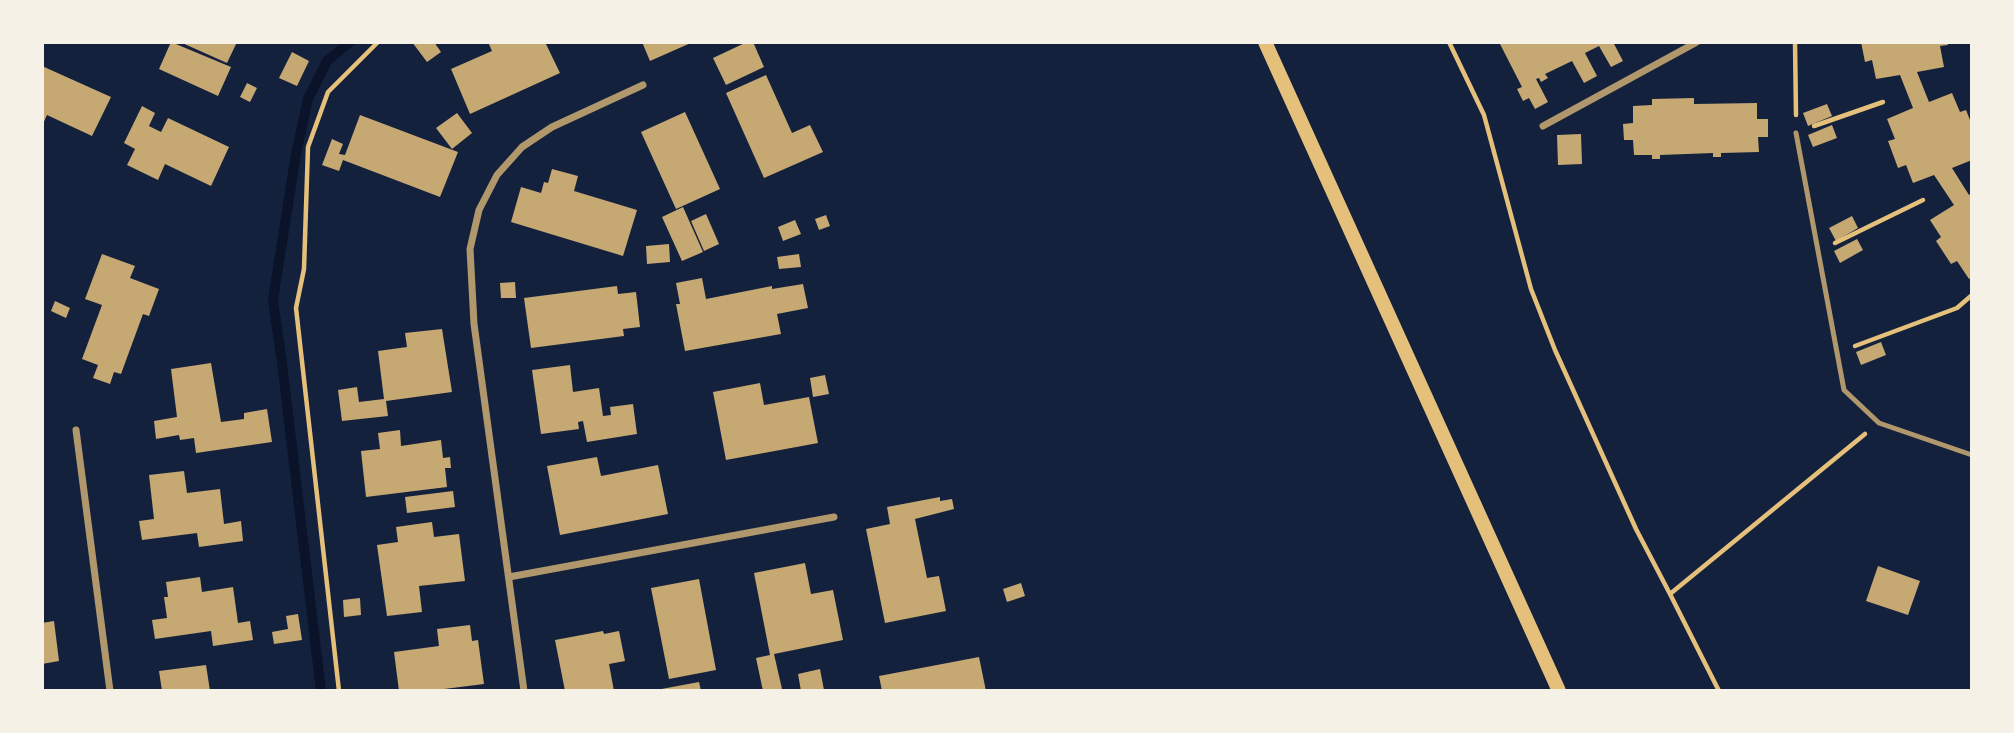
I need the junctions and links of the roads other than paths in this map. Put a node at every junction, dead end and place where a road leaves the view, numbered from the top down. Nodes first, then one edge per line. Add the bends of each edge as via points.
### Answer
1 (1265, 42) edge
2 (1697, 42) edge
3 (643, 85) dead end
4 (1543, 126) dead end
5 (1796, 132) road end
6 (76, 430) dead end
7 (1972, 455) edge
8 (834, 517) dead end
9 (509, 577) junction
10 (110, 691) edge
11 (524, 691) edge
12 (1559, 691) edge

1 - 12 main road
2 - 4 street
3 - 9 street via 552,127 522,147 498,175 479,209 470,249 474,324
5 - 7 lane via 1844,390 1879,423
6 - 10 street
8 - 9 street
9 - 11 street

